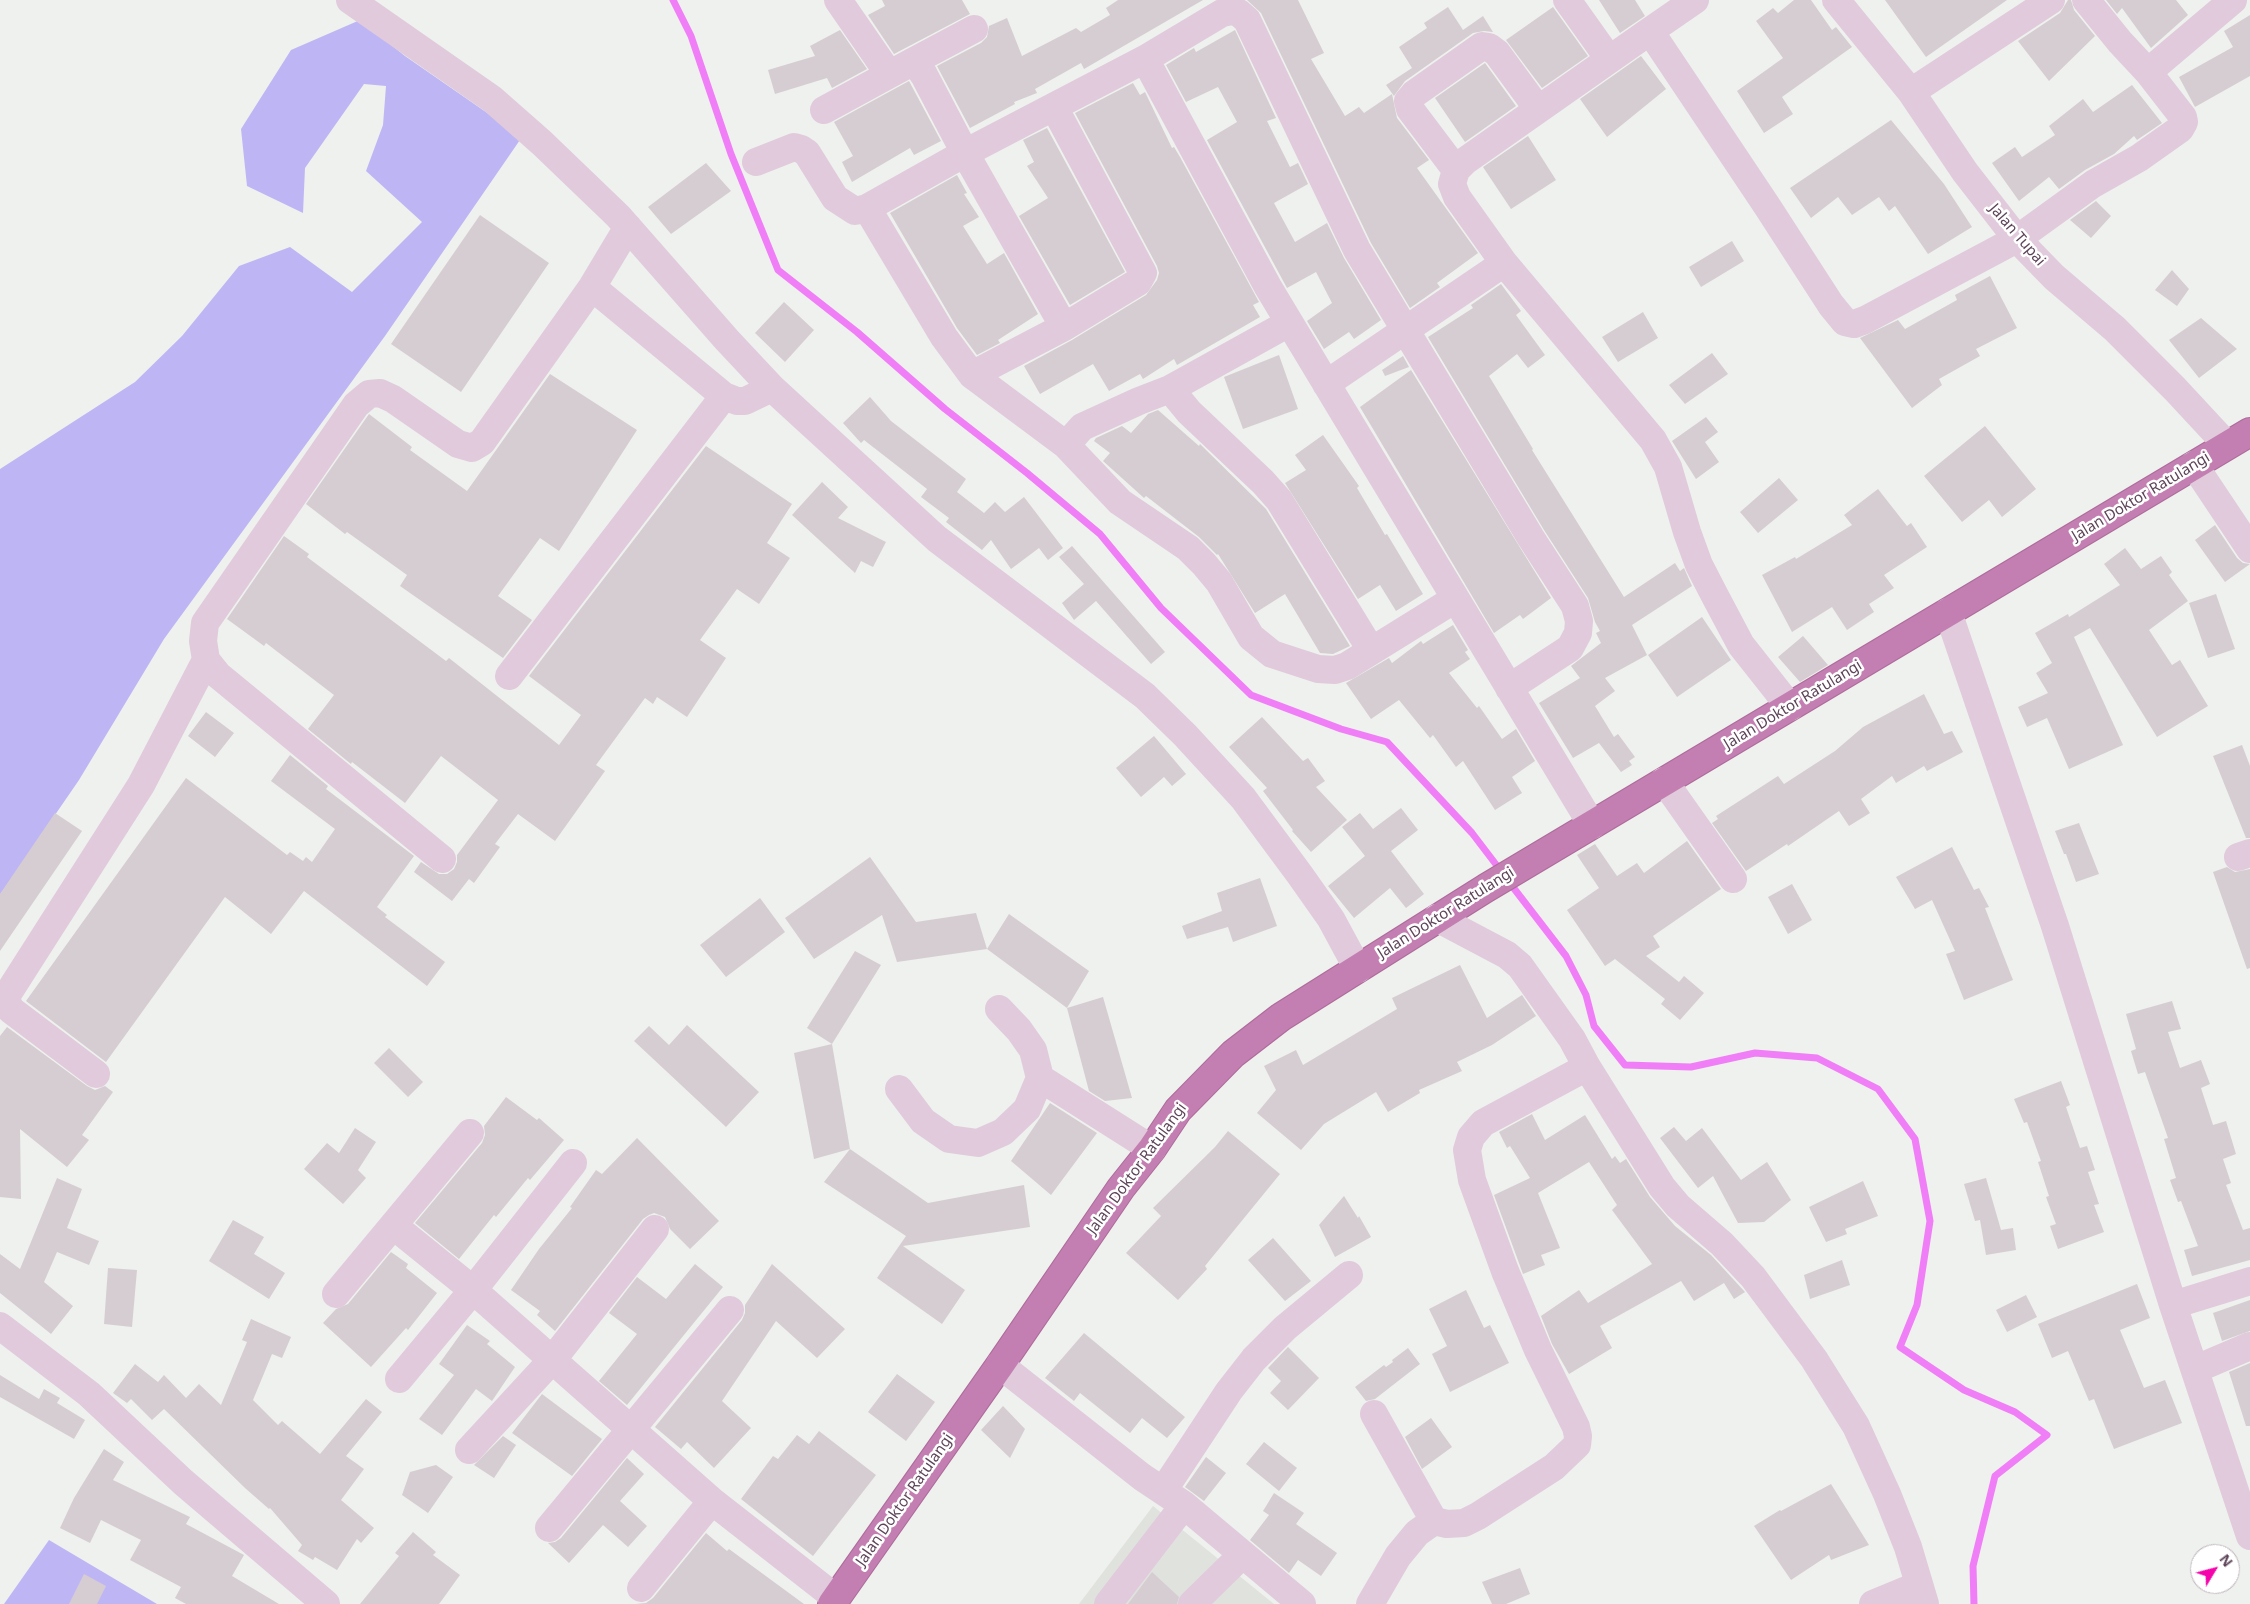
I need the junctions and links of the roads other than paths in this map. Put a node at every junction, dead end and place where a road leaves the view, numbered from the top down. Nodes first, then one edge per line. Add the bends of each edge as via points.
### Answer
1 (350, 0) edge
2 (838, 0) edge
3 (1568, 0) edge
4 (1695, 0) edge
5 (1836, 0) edge
6 (2051, 0) edge
7 (2086, 0) edge
8 (2233, 0) edge
9 (974, 29) dead end
10 (1650, 32) junction
11 (1145, 59) junction
12 (1609, 59) junction
13 (914, 61) junction
14 (2148, 72) junction
15 (889, 74) junction
16 (1911, 92) junction
17 (1054, 107) junction
18 (1538, 109) junction
19 (824, 110) dead end
20 (964, 154) junction
21 (756, 162) dead end
22 (1456, 170) junction
23 (867, 208) junction
24 (628, 227) junction
25 (2017, 239) junction
26 (1504, 263) junction
27 (592, 287) junction
28 (1289, 323) junction
29 (1064, 327) junction
30 (1406, 330) junction
31 (972, 374) junction
32 (1326, 384) junction
33 (772, 388) junction
34 (1170, 390) junction
35 (724, 396) junction
36 (2239, 439) edge
37 (1066, 445) junction
38 (2194, 465) junction
39 (2250, 549) edge
40 (1455, 599) junction
41 (1948, 612) junction
42 (1371, 650) junction
43 (206, 660) junction
44 (509, 676) dead end
45 (1509, 688) junction
46 (1790, 707) junction
47 (1664, 781) junction
48 (1592, 825) junction
49 (442, 859) dead end
50 (1733, 879) dead end
51 (1437, 918) junction
52 (1358, 969) junction
53 (999, 1009) dead end
54 (1587, 1067) junction
55 (96, 1074) dead end
56 (1040, 1078) junction
57 (898, 1089) dead end
58 (470, 1133) dead end
59 (1152, 1149) junction
60 (573, 1163) dead end
61 (394, 1226) junction
62 (656, 1229) dead end
63 (1350, 1275) dead end
64 (2250, 1281) edge
65 (473, 1290) junction
66 (336, 1294) dead end
67 (2173, 1306) junction
68 (730, 1310) dead end
69 (0, 1326) edge
70 (2250, 1346) edge
71 (553, 1359) junction
72 (1000, 1365) junction
73 (2196, 1369) junction
74 (399, 1379) dead end
75 (1374, 1414) dead end
76 (629, 1429) junction
77 (469, 1450) dead end
78 (1173, 1498) junction
79 (712, 1501) junction
80 (1434, 1521) junction
81 (549, 1528) dead end
82 (2250, 1536) edge
83 (1242, 1555) junction
84 (641, 1588) dead end
85 (1922, 1595) edge
86 (834, 1601) edge
87 (326, 1604) edge
88 (1108, 1604) edge
89 (1192, 1604) edge
90 (1302, 1604) edge
91 (1370, 1604) edge
92 (1873, 1604) edge

1 - 24 street via 492,99
2 - 15 street
3 - 12 street
4 - 10 street
5 - 16 street, Jalan Tupai
6 - 16 street
7 - 14 street
8 - 14 street
9 - 13 street
10 - 12 street
10 - 25 street via 1845,322 1854,324 1864,320
11 - 17 street
11 - 28 street
11 - 30 street via 1222,13 1239,13 1246,20 1357,250
12 - 18 street
13 - 15 street
13 - 20 street
14 - 25 street via 2183,117 2180,129 2139,158 2093,184
15 - 19 street
16 - 25 street, Jalan Tupai via 1964,172
17 - 20 street
17 - 29 street via 1143,274 1138,282
18 - 22 street
18 - 22 street via 1497,53 1482,46 1414,94 1408,101 1410,110
20 - 23 street
20 - 29 street
21 - 23 street via 794,148 801,149 807,153 835,198 855,210
22 - 26 street via 1452,184 1457,198
23 - 31 street via 944,337
24 - 27 street
24 - 33 street
25 - 36 street, Jalan Tupai via 2054,277
26 - 30 street
26 - 46 street via 1653,440 1668,467 1687,532 1714,596 1741,645
27 - 35 street
27 - 43 street via 492,430 472,448 458,444 394,399 369,394 356,405 205,623
28 - 32 street
28 - 34 street
29 - 31 street
30 - 32 street
30 - 45 street via 1575,606 1578,633 1570,648
31 - 37 street
32 - 40 street
33 - 35 street via 745,401
33 - 52 street via 937,538 1146,696 1185,734 1243,798 1300,875 1331,919
34 - 37 street via 1082,427
34 - 42 street via 1279,500
35 - 44 street
36 - 38 highway, Jalan Doktor Ratulangi
37 - 42 street via 1120,502 1188,548 1204,564 1219,582 1251,637 1262,648 1318,669 1335,670
38 - 39 street
38 - 41 highway, Jalan Doktor Ratulangi
40 - 42 street
40 - 45 street
41 - 46 highway, Jalan Doktor Ratulangi
41 - 67 street via 2055,926
43 - 49 street via 218,675
43 - 55 street via 141,786 7,995 11,1010
45 - 48 street
46 - 47 highway, Jalan Doktor Ratulangi
47 - 48 highway, Jalan Doktor Ratulangi
47 - 50 street
48 - 51 highway, Jalan Doktor Ratulangi
51 - 52 highway, Jalan Doktor Ratulangi
51 - 54 street via 1507,955 1520,966 1572,1039
52 - 59 highway, Jalan Doktor Ratulangi via 1282,1017 1232,1054 1178,1110
53 - 56 street via 1020,1030 1033,1050
54 - 80 street via 1484,1124 1471,1137 1467,1150 1472,1180 1504,1271 1576,1427 1577,1445 1554,1467 1478,1516 1464,1523
54 - 85 street via 1662,1187 1754,1277 1814,1359 1856,1426 1894,1512
56 - 57 street via 1027,1109 1003,1132 978,1144 948,1140 923,1121
56 - 59 street
58 - 61 street
59 - 72 highway, Jalan Doktor Ratulangi via 1120,1188
60 - 65 street
61 - 65 street
61 - 66 street
62 - 71 street
63 - 78 street via 1254,1359 1229,1391
64 - 67 street
65 - 71 street
65 - 74 street
67 - 73 street
68 - 76 street
69 - 87 street via 89,1394 183,1482
70 - 73 street
71 - 76 street
71 - 77 street
72 - 78 street
72 - 86 highway, Jalan Doktor Ratulangi
73 - 82 street
75 - 80 street
76 - 79 street
76 - 81 street
78 - 83 street
78 - 88 street
79 - 84 street
79 - 86 street
80 - 91 street via 1406,1544
83 - 89 street
83 - 90 street
85 - 92 street

